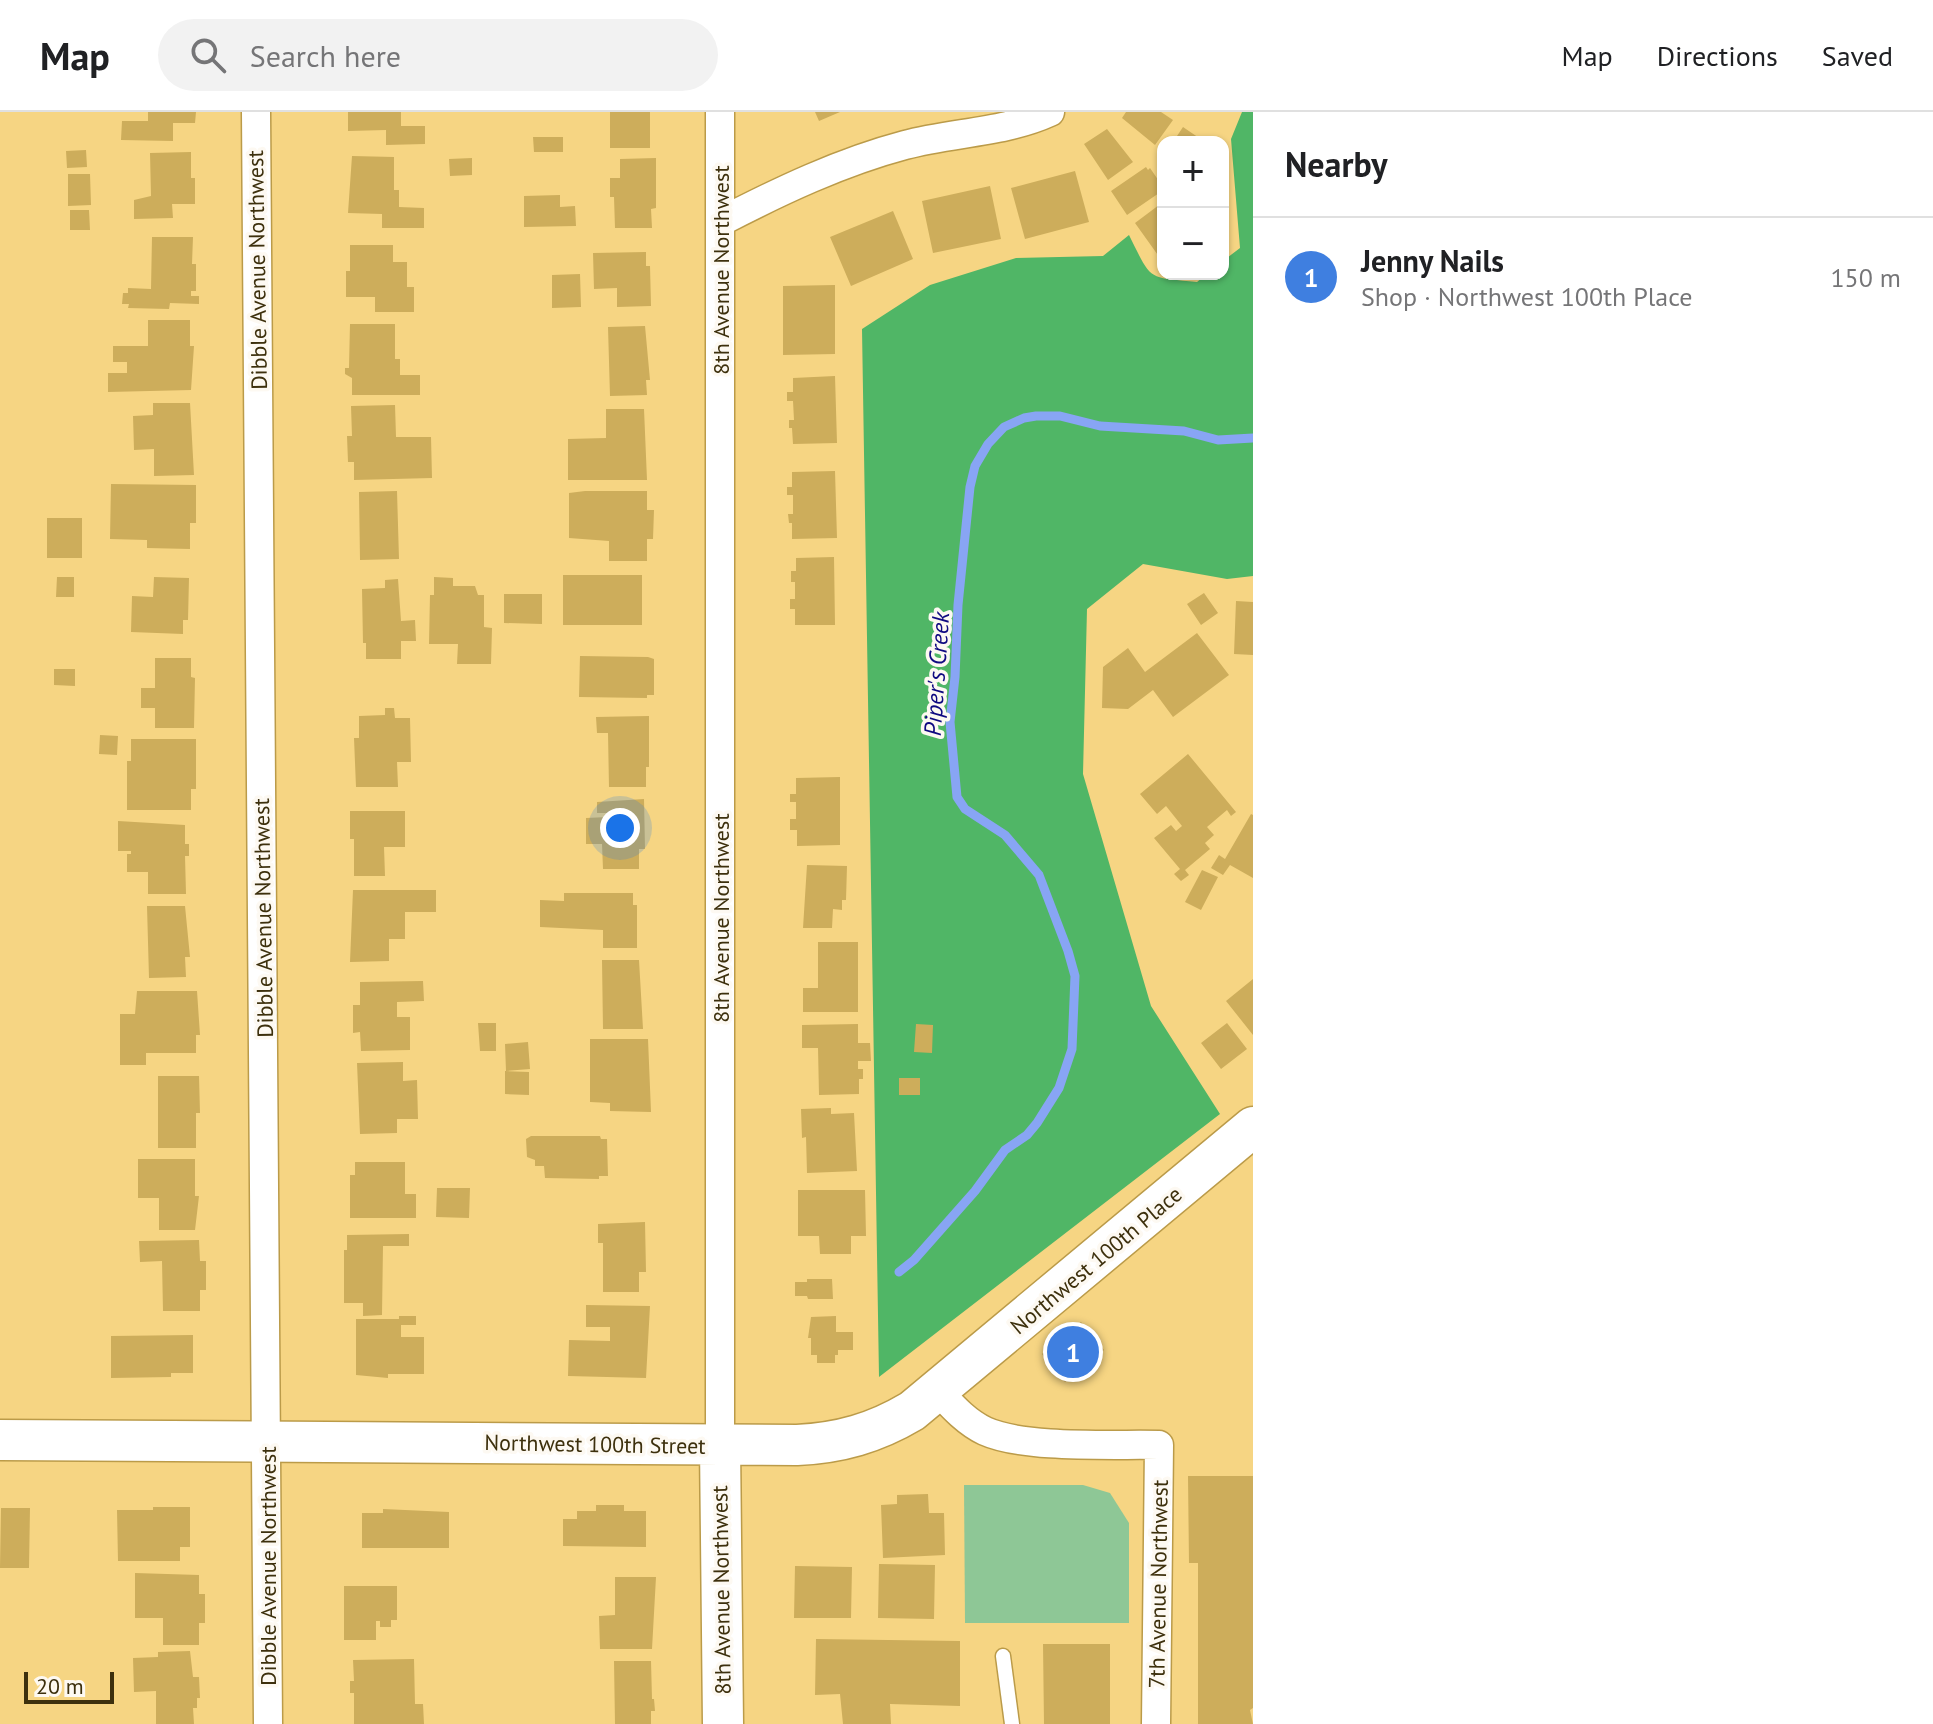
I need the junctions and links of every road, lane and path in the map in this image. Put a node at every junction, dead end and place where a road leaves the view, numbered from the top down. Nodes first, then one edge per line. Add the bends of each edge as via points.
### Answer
1 (256, 112) edge
2 (720, 112) edge
3 (1050, 112) edge
4 (1007, 119) edge
5 (722, 221) junction
6 (1253, 1127) edge
7 (938, 1391) junction
8 (0, 1440) edge
9 (267, 1440) junction
10 (720, 1445) junction
11 (1003, 1656) dead end
12 (268, 1724) edge
13 (723, 1724) edge
14 (1012, 1724) edge
15 (1156, 1724) edge

1 - 9 street, Dibble Avenue Northwest
2 - 5 street, 8th Avenue Northwest
3 - 4 street
4 - 5 street via 878,153
5 - 10 street, 8th Avenue Northwest
6 - 7 main road, Northwest 100th Place
7 - 10 main road, Northwest 100th Street via 886,1427 857,1437 827,1444
7 - 15 street, 7th Avenue Northwest via 984,1431 1011,1439 1159,1445
8 - 9 main road, Northwest 100th Street
9 - 10 main road, Northwest 100th Street
9 - 12 street, Dibble Avenue Northwest
10 - 13 main road, 8th Avenue Northwest
11 - 14 lane

